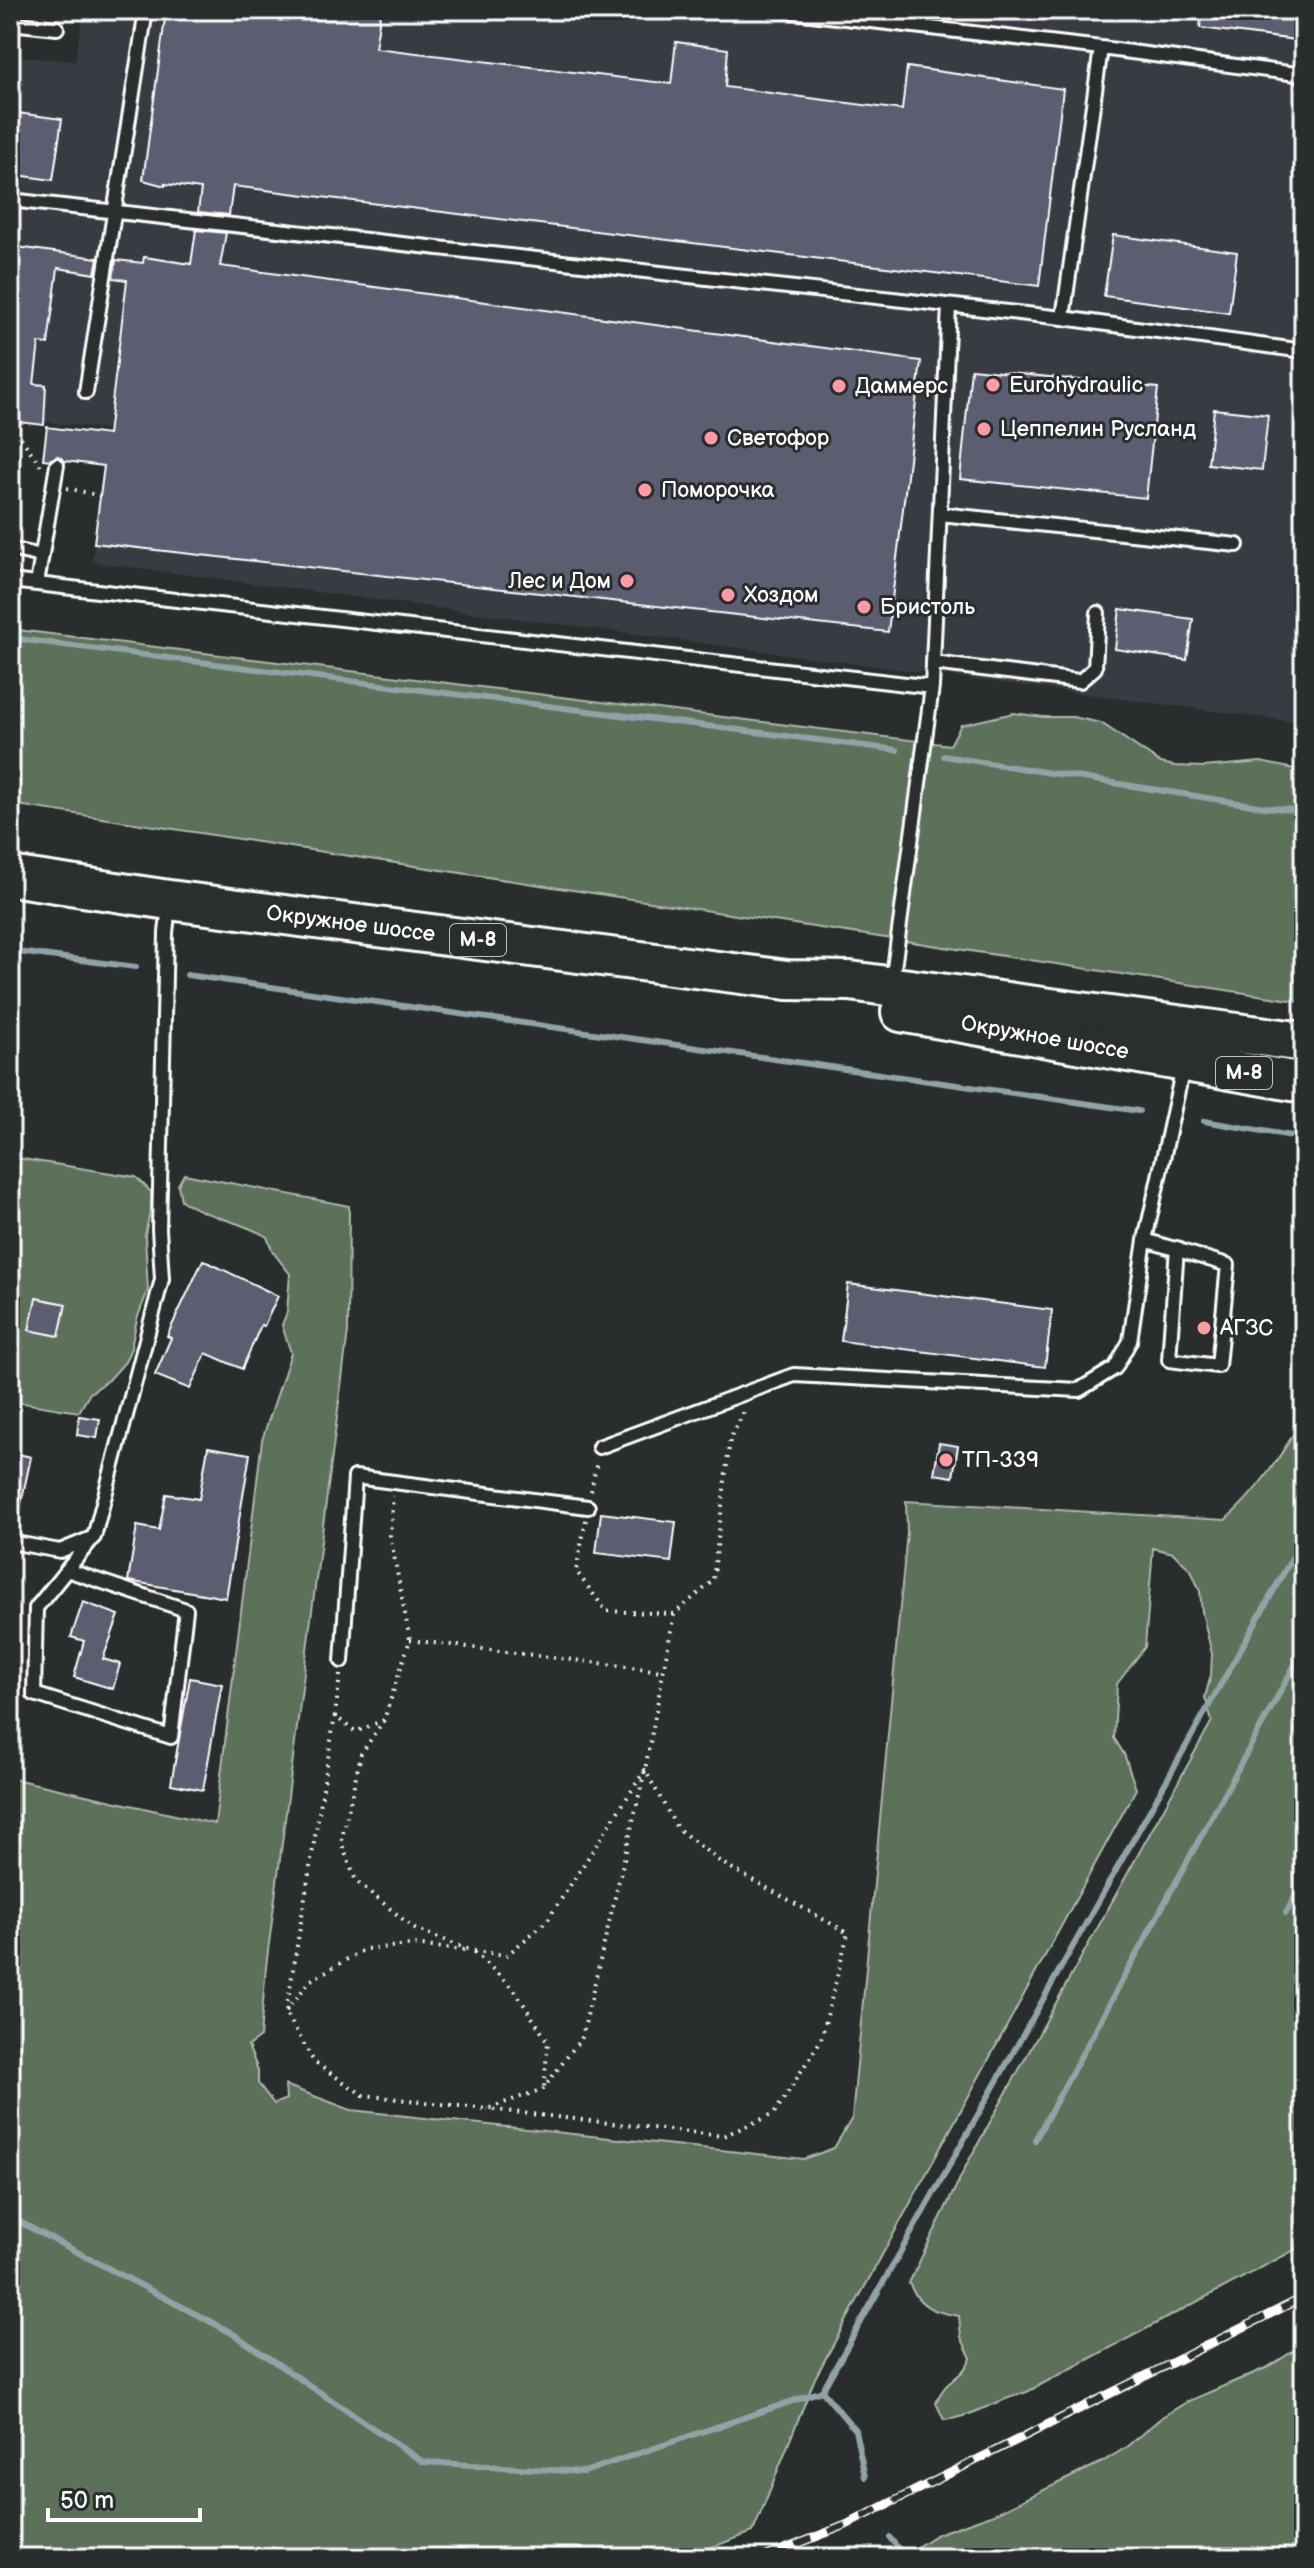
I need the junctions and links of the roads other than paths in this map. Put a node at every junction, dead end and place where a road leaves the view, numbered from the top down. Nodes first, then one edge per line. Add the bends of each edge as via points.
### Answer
1 (146, 10) edge
2 (777, 10) edge
3 (10, 23) edge
4 (57, 28) dead end
5 (1101, 48) junction
6 (1304, 75) edge
7 (10, 200) edge
8 (113, 212) junction
9 (949, 305) junction
10 (1063, 318) junction
11 (1304, 351) edge
12 (86, 392) dead end
13 (57, 465) dead end
14 (940, 514) junction
15 (1237, 545) dead end
16 (10, 549) edge
17 (42, 556) junction
18 (10, 581) edge
19 (37, 584) junction
20 (1098, 613) dead end
21 (933, 663) junction
22 (932, 687) junction
23 (10, 876) edge
24 (169, 900) junction
25 (787, 980) junction
26 (892, 986) junction
27 (1304, 1042) edge
28 (1184, 1063) junction
29 (1304, 1083) edge
30 (1145, 1240) junction
31 (1177, 1248) junction
32 (599, 1447) road end
33 (588, 1507) road end
34 (94, 1537) junction
35 (10, 1542) edge
36 (67, 1570) junction
37 (342, 1661) road end

1 - 8 lane
2 - 5 lane
3 - 4 lane
5 - 6 lane
5 - 10 lane
7 - 8 lane
8 - 9 lane
8 - 12 lane
9 - 10 lane
9 - 14 lane
10 - 11 lane
13 - 17 lane
14 - 15 lane
14 - 21 lane
16 - 17 lane
17 - 19 lane
18 - 19 lane
19 - 22 lane
20 - 21 lane via 1095,668 1080,681
21 - 22 lane
22 - 26 lane
23 - 24 main road, Окружное шоссе / М-8
24 - 25 main road, Окружное шоссе / М-8
24 - 34 lane via 162,1279
25 - 26 main road, Окружное шоссе / М-8
25 - 28 main road, Окружное шоссе / М-8 via 883,1009
26 - 27 main road, Окружное шоссе / М-8
28 - 29 main road, Окружное шоссе / М-8
28 - 30 lane
30 - 31 lane
30 - 32 lane via 1130,1341 1115,1368 1079,1390 794,1375
31 - 31 lane via 1169,1360 1218,1366 1228,1265
33 - 37 lane via 355,1477
34 - 35 lane via 60,1551
34 - 36 lane
36 - 36 lane via 36,1608 34,1694 171,1737 186,1610

